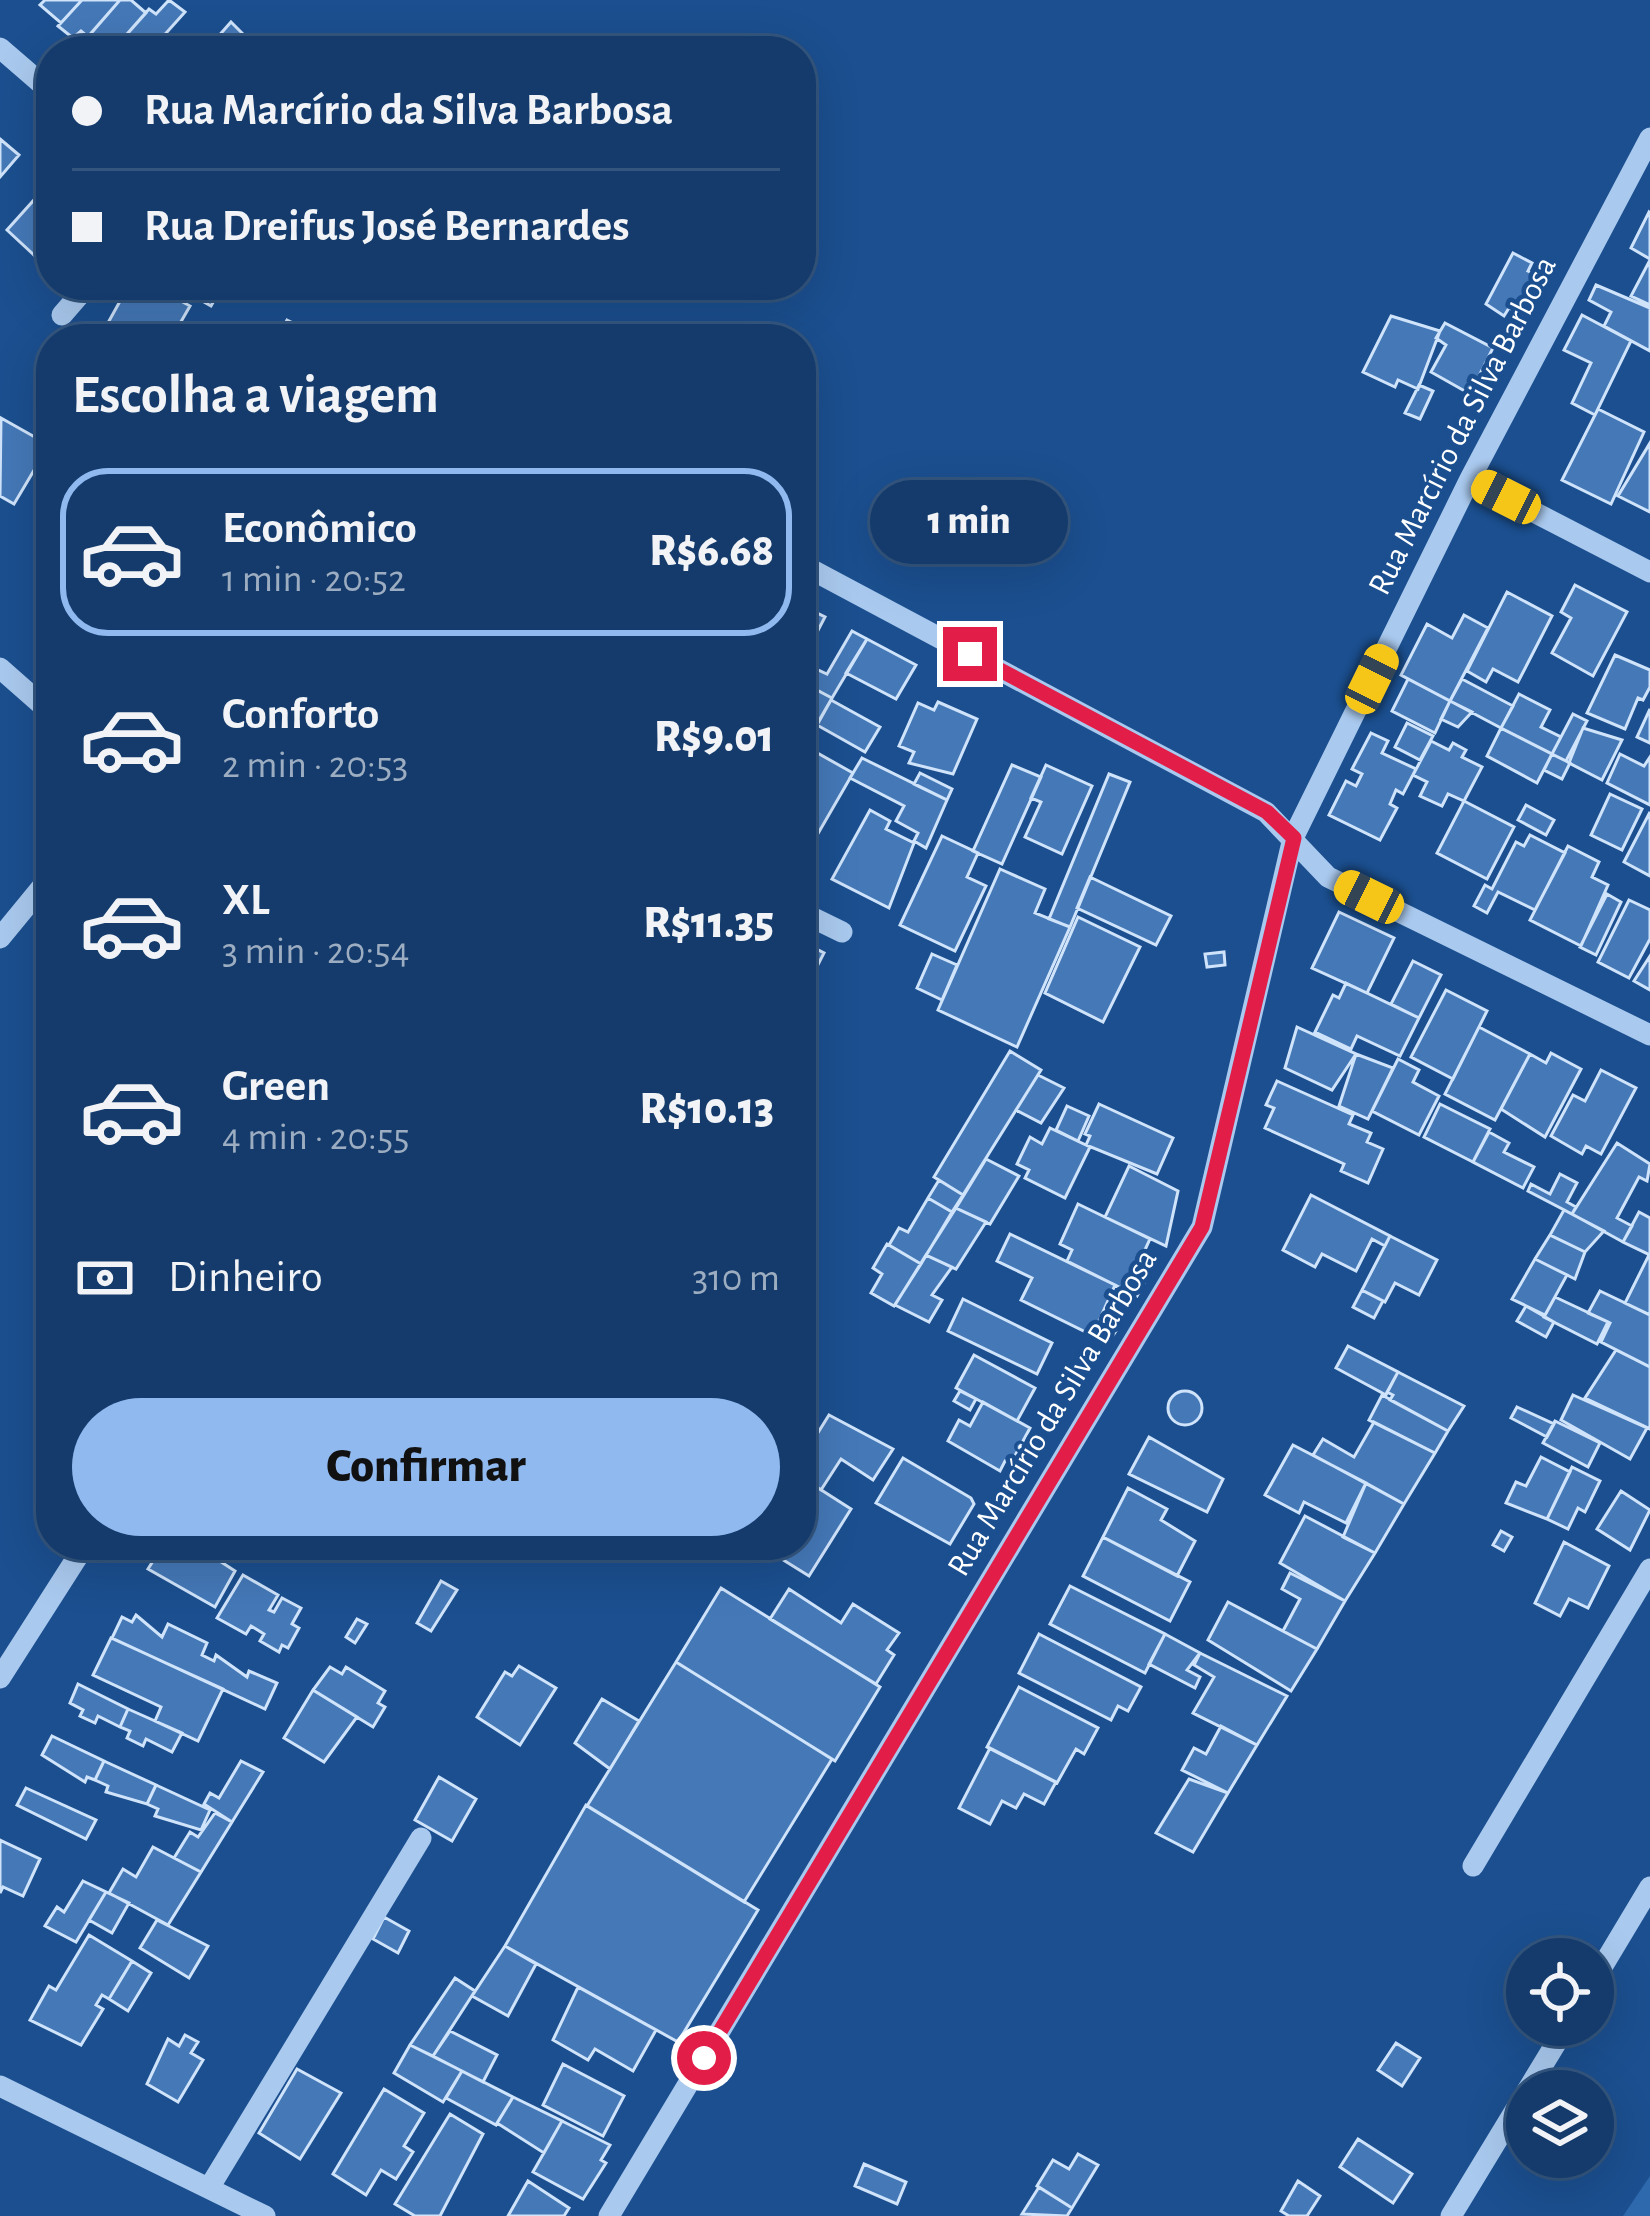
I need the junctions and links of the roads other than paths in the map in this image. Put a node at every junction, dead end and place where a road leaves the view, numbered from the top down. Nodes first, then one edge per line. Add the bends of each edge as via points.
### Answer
1 (0, 47) edge
2 (36, 79) edge
3 (1650, 138) edge
4 (75, 300) edge
5 (62, 315) dead end
6 (1470, 479) junction
7 (816, 572) edge
8 (1650, 572) edge
9 (0, 668) edge
10 (36, 700) edge
11 (1294, 838) junction
12 (36, 894) edge
13 (816, 919) edge
14 (842, 932) dead end
15 (0, 938) edge
16 (1650, 1035) edge
17 (75, 1560) edge
18 (1650, 1568) edge
19 (0, 1678) edge
20 (421, 1838) dead end
21 (1473, 1866) dead end
22 (1650, 1887) edge
23 (1614, 1947) edge
24 (1554, 2046) edge
25 (0, 2086) edge
26 (208, 2188) junction
27 (265, 2216) edge
28 (609, 2216) edge
29 (1451, 2216) edge

1 - 2 street
3 - 6 street, Rua Marcírio da Silva Barbosa
4 - 5 street
6 - 8 street
6 - 11 street, Rua Marcírio da Silva Barbosa
7 - 11 street via 1267,812
9 - 10 street
11 - 16 street via 1328,877
11 - 28 street, Rua Marcírio da Silva Barbosa via 1202,1227
12 - 15 street
13 - 14 street
17 - 19 street
18 - 21 street
20 - 26 street
22 - 23 street
24 - 29 street
25 - 26 street
26 - 27 street

